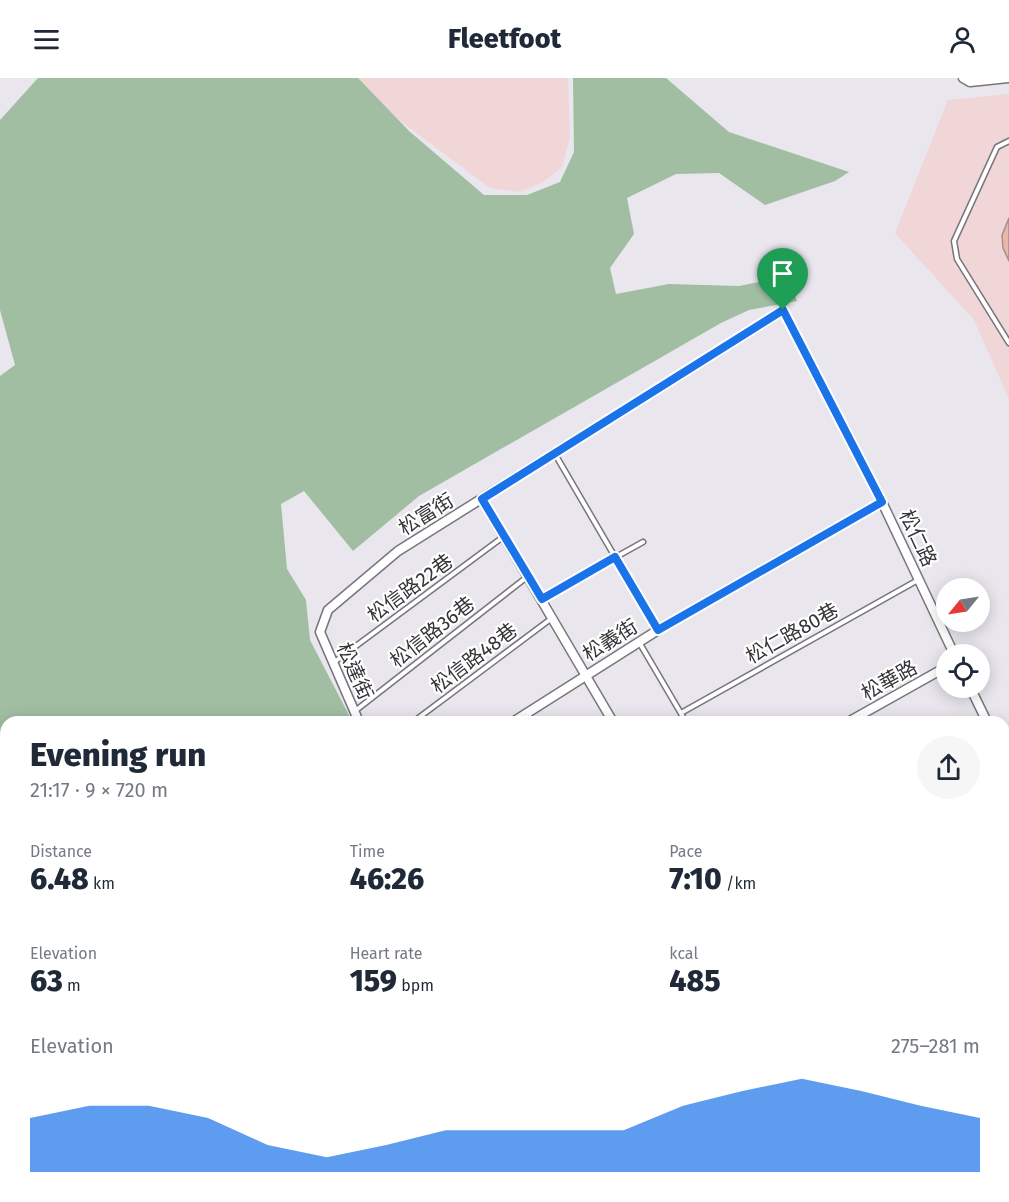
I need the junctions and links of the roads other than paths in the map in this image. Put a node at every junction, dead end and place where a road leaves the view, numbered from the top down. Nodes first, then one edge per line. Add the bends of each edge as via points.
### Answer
1 (963, 78) edge
2 (1008, 78) edge
3 (1009, 141) edge
4 (783, 310) joint
5 (1009, 343) edge
6 (555, 454) junction
7 (482, 499) junction
8 (882, 502) junction
9 (505, 536) junction
10 (643, 542) dead end
11 (615, 557) junction
12 (528, 576) junction
13 (919, 580) junction
14 (542, 599) junction
15 (552, 618) junction
16 (658, 630) junction
17 (320, 633) joint
18 (638, 642) junction
19 (949, 644) edge
20 (332, 663) junction
21 (936, 673) edge
22 (585, 674) junction
23 (975, 698) edge
24 (354, 711) junction
25 (527, 712) junction
26 (681, 713) junction
27 (356, 716) edge
28 (421, 716) edge
29 (521, 716) edge
30 (529, 716) edge
31 (610, 716) edge
32 (683, 716) edge
33 (859, 716) edge
34 (984, 716) edge

1 - 2 street via 970,82
3 - 5 lane via 997,147 954,241 957,260
4 - 6 street, 松富街
4 - 8 street, 松仁路
6 - 7 street, 松富街
6 - 11 lane
7 - 9 street
7 - 17 street, 松富街 via 398,551 350,589 328,610
8 - 13 street, 松仁路
8 - 16 street, 松義街
9 - 12 street
9 - 20 lane, 松信路22巷
10 - 11 lane
11 - 14 lane
11 - 16 lane
12 - 14 street
12 - 24 lane, 松信路36巷
13 - 19 street, 松仁路
13 - 26 lane, 松仁路80巷
14 - 15 street
15 - 22 street
15 - 28 lane, 松信路48巷
16 - 18 street, 松義街
17 - 20 street, 松達街
18 - 22 street, 松義街
18 - 26 lane
20 - 24 street, 松達街
21 - 33 street, 松華路
22 - 25 street, 松義街
22 - 31 street
23 - 34 street
24 - 27 street, 松達街
25 - 29 street, 松義街
25 - 30 lane
26 - 32 lane

